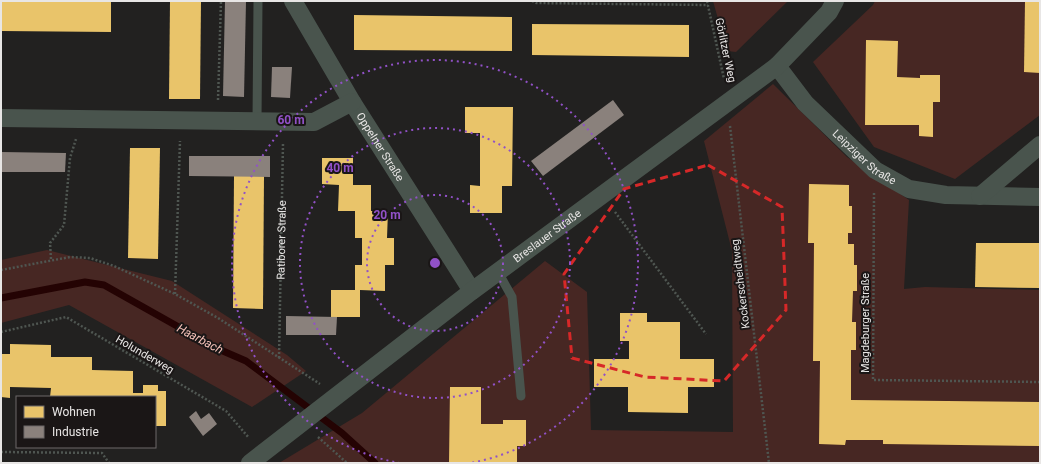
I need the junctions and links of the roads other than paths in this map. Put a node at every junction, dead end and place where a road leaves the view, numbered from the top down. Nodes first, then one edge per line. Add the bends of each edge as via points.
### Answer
1 (258, 1) edge
2 (293, 1) edge
3 (835, 1) edge
4 (777, 66) junction
5 (352, 102) junction
6 (1, 118) edge
7 (257, 121) junction
8 (1040, 145) edge
9 (980, 196) junction
10 (1040, 196) edge
11 (498, 272) junction
12 (472, 291) junction
13 (522, 396) dead end
14 (256, 458) edge

1 - 7 lane
2 - 5 street, Oppelner Straße
3 - 4 street, Breslauer Straße via 829,12
4 - 9 street, Leipziger Straße via 806,103 875,170 909,189 946,195
4 - 11 street, Breslauer Straße
5 - 7 street via 314,122
5 - 12 street, Oppelner Straße
6 - 7 street
8 - 9 street
9 - 10 street, Leipziger Straße
11 - 12 street, Breslauer Straße
11 - 13 lane via 512,296
12 - 14 street, Breslauer Straße

